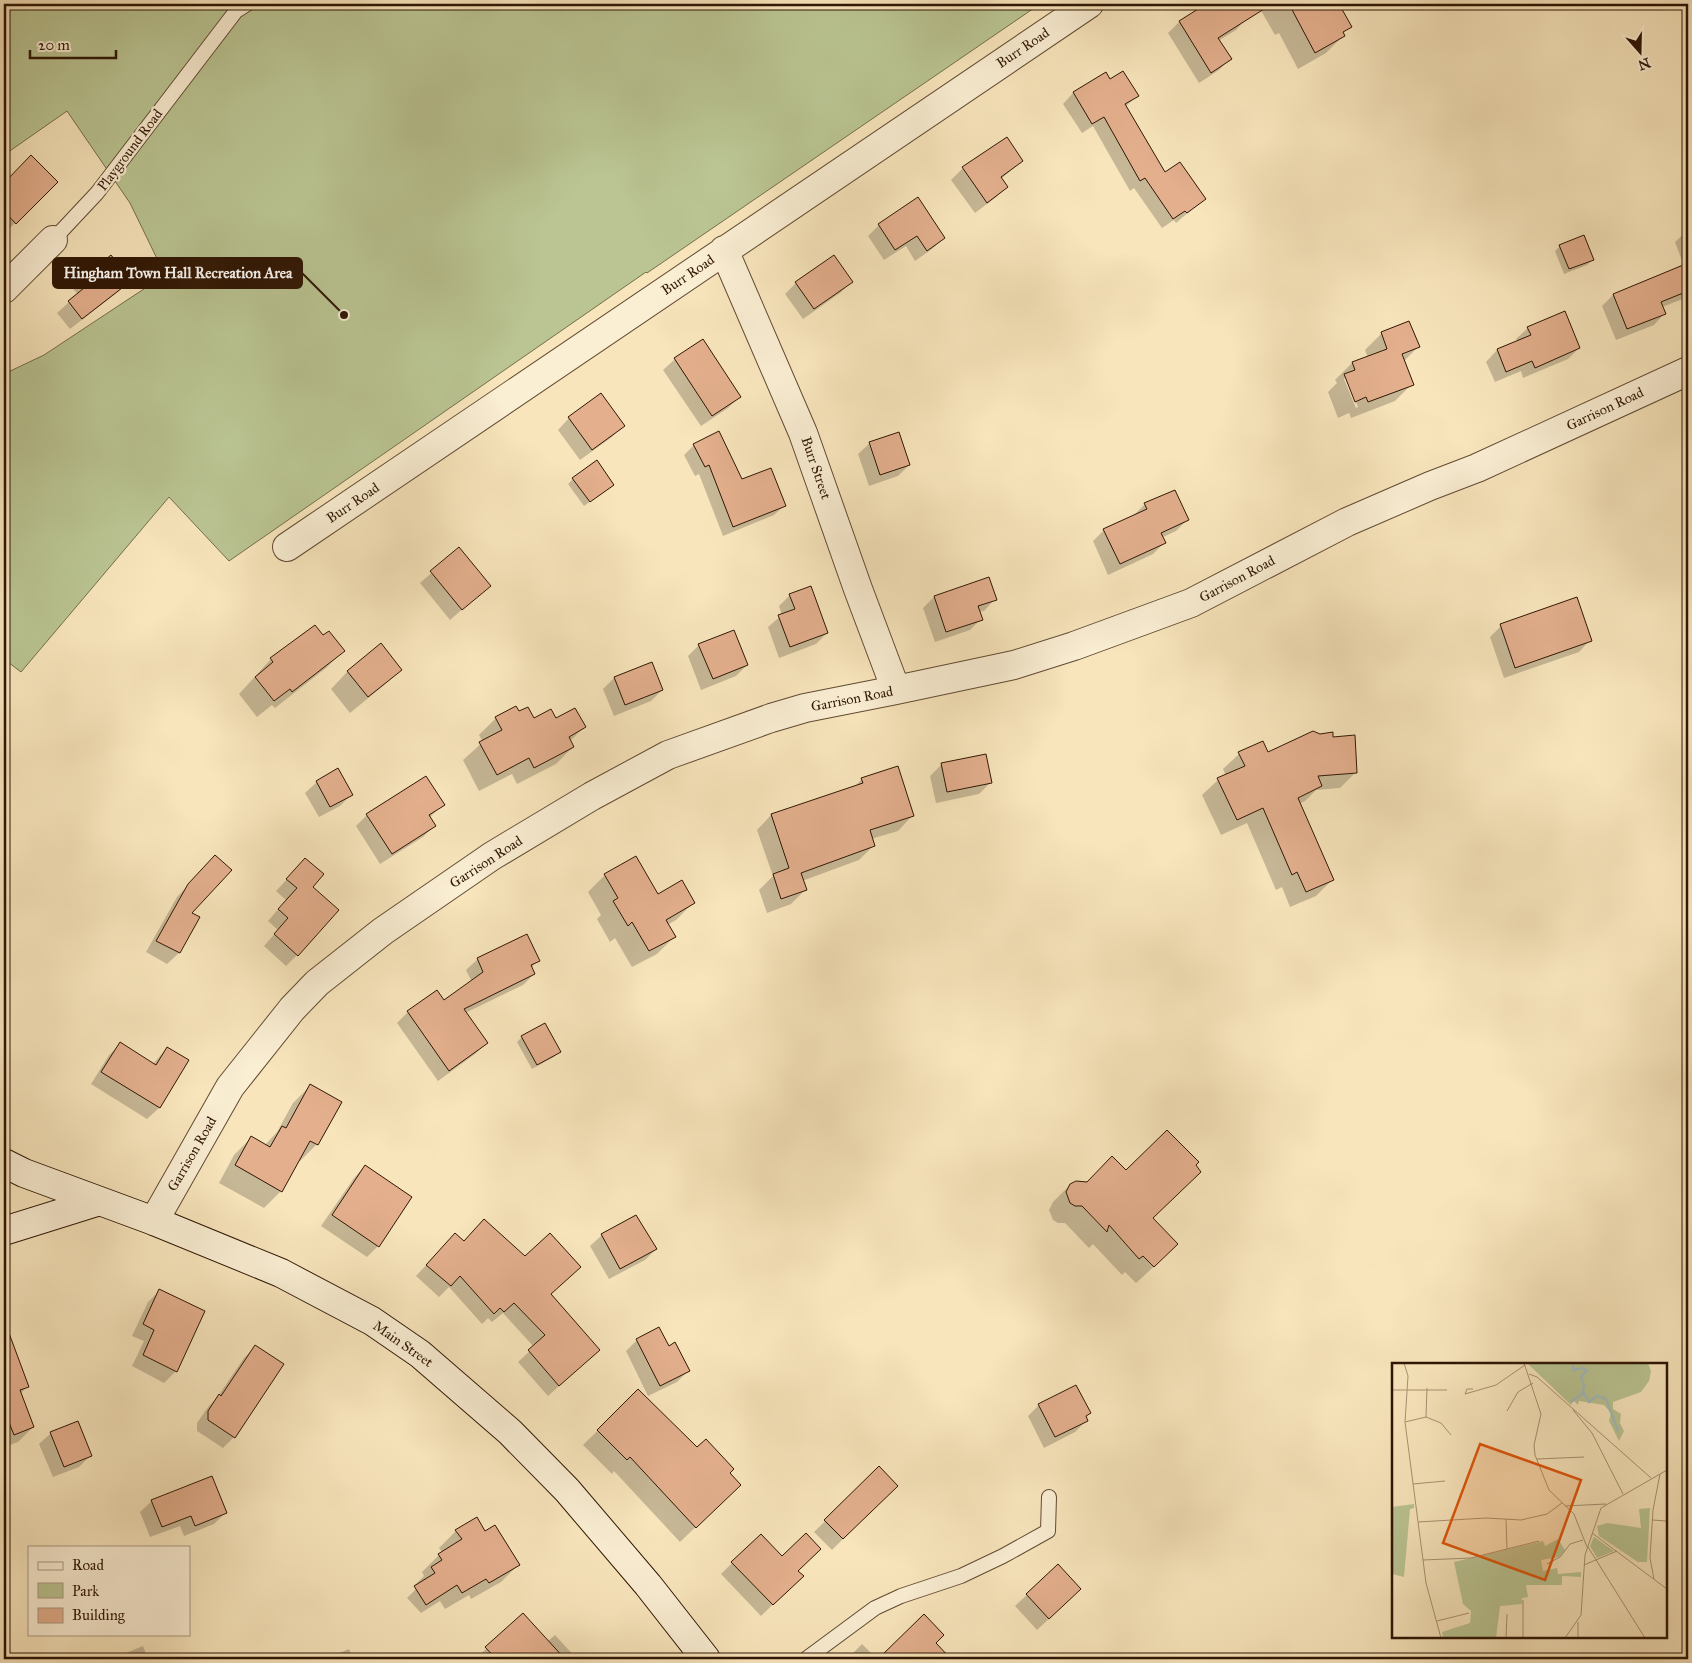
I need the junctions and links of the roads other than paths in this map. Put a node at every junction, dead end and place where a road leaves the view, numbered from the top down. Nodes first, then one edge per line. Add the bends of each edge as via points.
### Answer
1 (1089, 4) edge
2 (237, 6) edge
3 (53, 240) joint
4 (724, 250) junction
5 (4, 289) edge
6 (1688, 371) edge
7 (287, 548) dead end
8 (896, 690) junction
9 (4, 1164) edge
10 (100, 1201) junction
11 (154, 1220) junction
12 (4, 1231) edge
13 (1049, 1497) dead end
14 (706, 1659) edge
15 (806, 1659) edge

1 - 4 street, Burr Road
2 - 3 lane, Playground Road via 98,193
3 - 5 street, Playground Road
4 - 7 street, Burr Road
4 - 8 street, Burr Street via 803,433
6 - 8 street, Garrison Road via 1477,468 1347,522 1191,603 1014,665
8 - 11 street, Garrison Road via 805,708 668,755 492,856 390,927 318,983 292,1009 230,1087
9 - 10 street, Main Street
10 - 11 street, Main Street
10 - 12 street
11 - 14 street, Main Street via 317,1291 372,1321 420,1354 510,1432 567,1490
13 - 15 lane via 1048,1531 961,1576 875,1608

